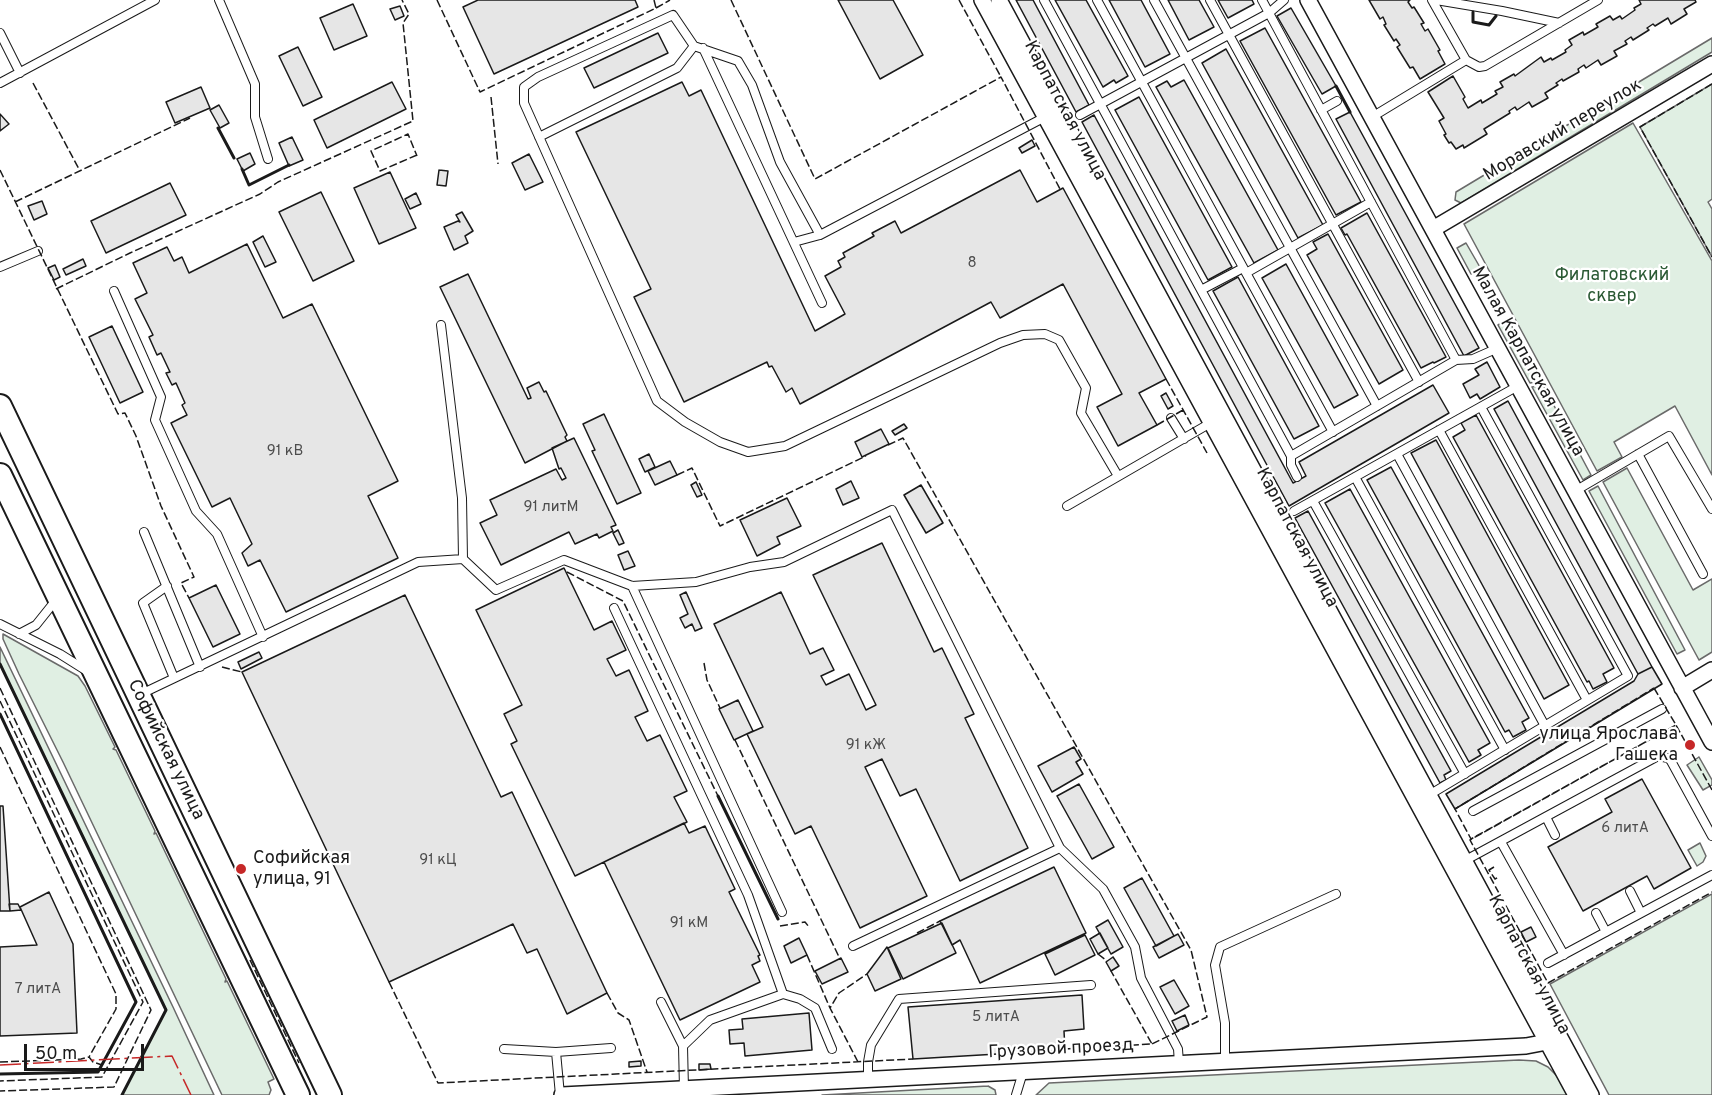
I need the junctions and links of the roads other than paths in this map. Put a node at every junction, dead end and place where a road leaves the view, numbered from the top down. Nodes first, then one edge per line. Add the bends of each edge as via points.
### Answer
1 (155, 0) edge
2 (219, 0) edge
3 (982, 0) edge
4 (999, 0) edge
5 (1044, 0) edge
6 (1097, 0) edge
7 (1154, 0) edge
8 (1210, 0) edge
9 (1262, 0) edge
10 (1284, 0) edge
11 (1308, 0) edge
12 (1434, 0) edge
13 (1598, 0) edge
14 (1269, 13) junction
15 (1559, 23) junction
16 (0, 33) edge
17 (1229, 35) junction
18 (694, 46) junction
19 (703, 48) junction
20 (1186, 58) junction
21 (1466, 60) junction
22 (1712, 64) edge
23 (20, 73) junction
24 (1142, 82) junction
25 (0, 83) edge
26 (1338, 101) dead end
27 (1101, 104) junction
28 (1321, 110) junction
29 (1052, 113) junction
30 (1080, 115) dead end
31 (1372, 117) junction
32 (539, 137) junction
33 (268, 159) dead end
34 (1371, 202) junction
35 (1333, 224) junction
36 (1433, 229) junction
37 (820, 235) junction
38 (794, 242) junction
39 (1290, 248) junction
40 (38, 250) dead end
41 (0, 267) edge
42 (1245, 270) junction
43 (1201, 290) junction
44 (114, 291) dead end
45 (822, 303) dead end
46 (441, 325) dead end
47 (1498, 348) junction
48 (1456, 360) junction
49 (1419, 382) junction
50 (1518, 386) junction
51 (0, 406) edge
52 (1377, 406) junction
53 (1480, 407) junction
54 (1171, 418) dead end
55 (1217, 419) junction
56 (1439, 430) junction
57 (1333, 432) junction
58 (1184, 439) junction
59 (1397, 454) junction
60 (1638, 454) junction
61 (1291, 456) junction
62 (0, 475) edge
63 (1118, 476) junction
64 (1297, 477) dead end
65 (1355, 477) junction
66 (1575, 491) junction
67 (1313, 501) junction
68 (1067, 506) dead end
69 (1712, 509) edge
70 (1294, 512) dead end
71 (144, 532) dead end
72 (463, 559) junction
73 (1703, 574) dead end
74 (167, 586) junction
75 (632, 586) junction
76 (58, 596) junction
77 (614, 608) dead end
78 (0, 624) edge
79 (20, 634) junction
80 (263, 637) junction
81 (200, 667) junction
82 (1712, 670) edge
83 (174, 678) junction
84 (98, 679) junction
85 (1682, 688) junction
86 (139, 695) junction
87 (1587, 700) junction
88 (1662, 709) dead end
89 (1545, 726) junction
90 (1712, 742) edge
91 (1504, 750) junction
92 (1465, 774) junction
93 (1429, 795) junction
94 (1473, 811) dead end
95 (1546, 817) junction
96 (1555, 835) dead end
97 (1712, 836) edge
98 (1501, 842) junction
99 (1060, 848) junction
100 (1464, 861) junction
101 (1712, 875) edge
102 (1630, 891) dead end
103 (1336, 894) dead end
104 (782, 912) dead end
105 (1596, 913) dead end
106 (1641, 913) junction
107 (1606, 932) junction
108 (853, 946) dead end
109 (1564, 955) junction
110 (1548, 963) dead end
111 (1091, 985) dead end
112 (783, 994) junction
113 (661, 1002) dead end
114 (1553, 1039) junction
115 (683, 1046) junction
116 (611, 1048) dead end
117 (504, 1049) dead end
118 (832, 1049) dead end
119 (556, 1052) junction
120 (1225, 1061) junction
121 (1179, 1063) junction
122 (1023, 1072) junction
123 (868, 1080) junction
124 (684, 1089) junction
125 (720, 1091) edge
126 (298, 1095) edge
127 (330, 1095) edge
128 (561, 1095) edge
129 (1016, 1095) edge
130 (1576, 1095) edge
131 (1591, 1095) edge

1 - 23 lane
2 - 33 lane via 255,84 255,117
3 - 29 street, Карпатская улица
4 - 29 street, Карпатская улица
5 - 27 lane
6 - 24 lane
7 - 20 lane
8 - 17 lane
9 - 14 lane
10 - 14 lane
11 - 31 street, Малая Карпатская улица
12 - 15 lane
12 - 21 lane
13 - 15 lane
14 - 17 lane
14 - 28 lane
15 - 21 lane via 1485,66
16 - 23 lane
17 - 20 lane
17 - 35 lane
18 - 19 lane
18 - 32 lane via 677,68
18 - 32 lane via 673,15 538,77 524,87 524,103
19 - 37 lane via 738,61 752,85 780,162
19 - 38 lane
20 - 24 lane
20 - 39 lane
21 - 31 lane
22 - 36 street, Моравский переулок
23 - 25 lane
24 - 27 lane
24 - 42 lane
26 - 28 lane
27 - 30 lane
27 - 43 lane
28 - 34 lane
29 - 37 lane
29 - 55 street, Карпатская улица
31 - 36 street, Малая Карпатская улица
32 - 63 lane via 657,400 685,422 720,442 748,452 785,446 1000,343 1023,335 1045,334 1059,340 1086,388 1081,413
34 - 35 lane
34 - 48 lane
35 - 39 lane
35 - 49 lane
36 - 47 street, Малая Карпатская улица
37 - 38 lane
38 - 45 lane
39 - 42 lane
39 - 52 lane
40 - 41 lane
42 - 43 lane
42 - 57 lane
43 - 61 lane
44 - 80 lane via 161,397 155,420 196,511 217,534
46 - 72 lane via 462,498
47 - 48 lane via 1473,359
47 - 50 street, Малая Карпатская улица
48 - 49 lane
49 - 52 lane
50 - 53 lane
50 - 66 street, Малая Карпатская улица
51 - 86 main road, Софийская улица
52 - 57 lane
53 - 56 lane
53 - 87 lane via 1628,676
54 - 58 lane
55 - 58 lane
55 - 93 street, Карпатская улица
55 - 114 street, Карпатская улица
56 - 59 lane
56 - 87 lane
57 - 61 lane
58 - 63 lane
59 - 65 lane
59 - 89 lane
60 - 66 lane
60 - 69 lane via 1669,436
60 - 73 lane
61 - 64 lane
62 - 76 main road, Софийская улица
63 - 68 lane
65 - 67 lane
65 - 91 lane
66 - 85 street, Малая Карпатская улица
67 - 70 lane
67 - 92 lane
71 - 74 lane
72 - 75 lane via 496,590 564,560
72 - 80 lane via 418,562
74 - 81 lane
74 - 83 lane via 143,603
75 - 99 lane via 696,582 783,562 892,510
75 - 104 lane
76 - 79 lane via 36,625
76 - 84 main road, Софийская улица
77 - 112 lane via 748,895
78 - 79 lane
79 - 84 lane
80 - 81 lane
81 - 83 lane
82 - 85 street
83 - 86 lane
84 - 126 main road, Софийская улица
85 - 90 street, Малая Карпатская улица
86 - 127 main road, Софийская улица
87 - 89 lane
88 - 94 lane
89 - 91 lane
91 - 92 lane
92 - 93 lane
93 - 100 street, Карпатская улица
95 - 96 lane
95 - 97 lane via 1658,756 1671,761
95 - 98 lane
98 - 100 lane
98 - 109 lane
99 - 108 lane
99 - 121 lane via 1103,889 1135,947 1141,978 1178,1049
100 - 114 street, Карпатская улица
101 - 106 lane
102 - 106 lane
103 - 120 lane via 1220,947 1215,965 1225,1023
105 - 107 lane
106 - 107 lane
107 - 109 lane
109 - 110 lane
111 - 123 lane via 899,999 871,1045
112 - 115 lane via 710,1020
112 - 118 lane via 815,1008
113 - 115 lane
114 - 120 street, Грузовой проезд via 1526,1046
114 - 130 street, Карпатская улица
114 - 131 street, Карпатская улица
115 - 124 lane
116 - 119 lane
117 - 119 lane
119 - 128 lane
120 - 121 street, Грузовой проезд
121 - 122 street, Грузовой проезд
122 - 123 street, Грузовой проезд
122 - 129 lane
123 - 125 street, Грузовой проезд
124 - 125 street, Грузовой проезд
124 - 128 street, Грузовой проезд

